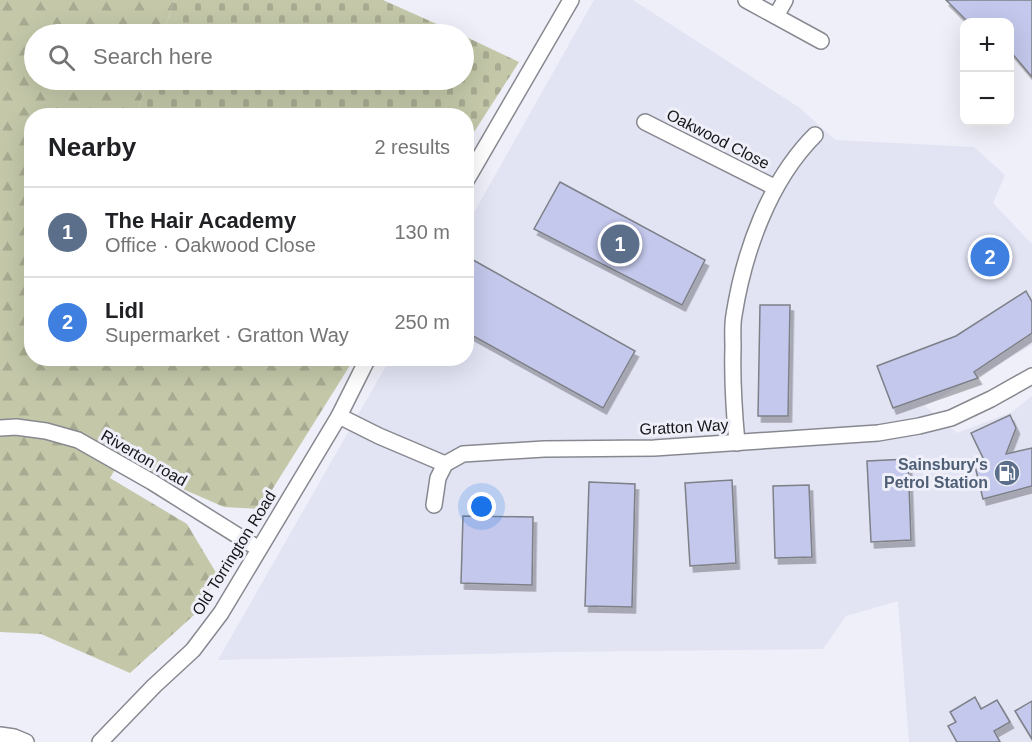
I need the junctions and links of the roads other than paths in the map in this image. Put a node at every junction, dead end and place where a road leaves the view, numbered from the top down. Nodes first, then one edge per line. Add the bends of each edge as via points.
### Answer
1 (571, 0) edge
2 (746, 0) edge
3 (785, 0) edge
4 (776, 16) junction
5 (821, 41) dead end
6 (645, 122) dead end
7 (815, 135) dead end
8 (474, 167) edge
9 (774, 187) junction
10 (364, 366) edge
11 (1032, 376) edge
12 (339, 416) junction
13 (0, 428) edge
14 (737, 443) junction
15 (445, 464) junction
16 (434, 505) dead end
17 (259, 549) junction
18 (0, 735) edge
19 (26, 742) edge
20 (100, 742) edge

1 - 8 street
2 - 4 street
3 - 4 street
4 - 5 street
6 - 9 street, Oakwood Close
7 - 9 street, Oakwood Close
9 - 14 street, Oakwood Close via 755,233 734,317 732,378
10 - 12 street, Old Torrington Road
11 - 14 street, Gratton Way via 992,399 919,426 878,433
12 - 15 street
12 - 17 street, Old Torrington Road
13 - 17 street, Riverton road via 46,430 78,440
14 - 15 street, Gratton Way via 463,454
15 - 16 street via 438,478
17 - 20 street, Old Torrington Road via 221,613 193,650
18 - 19 street

